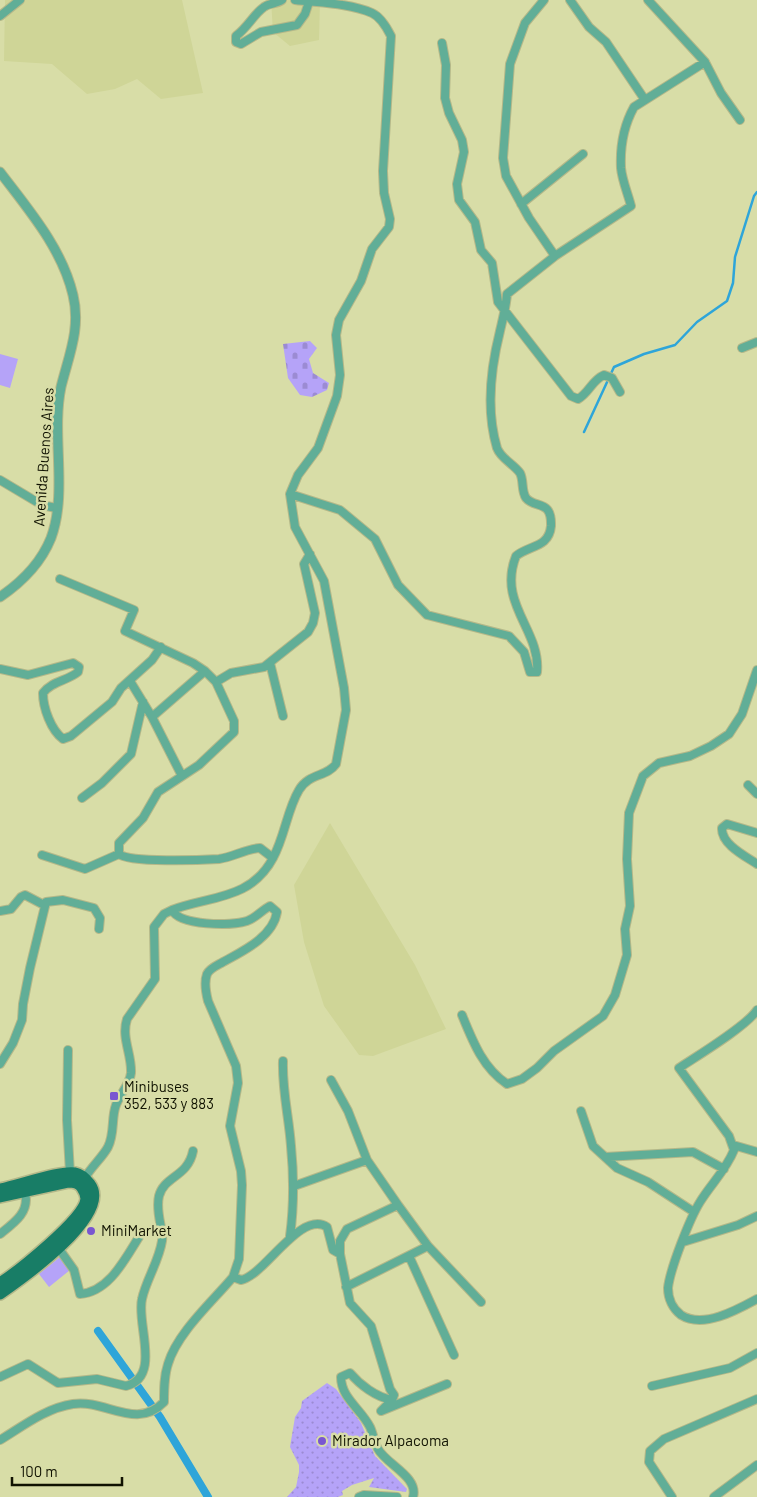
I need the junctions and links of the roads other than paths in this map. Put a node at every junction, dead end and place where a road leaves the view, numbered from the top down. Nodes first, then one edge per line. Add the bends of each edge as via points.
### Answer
1 (20, 0) edge
2 (282, 0) edge
3 (295, 0) edge
4 (544, 0) edge
5 (570, 0) edge
6 (648, 0) edge
7 (309, 2) junction
8 (0, 16) edge
9 (442, 42) dead end
10 (705, 62) junction
11 (645, 100) junction
12 (740, 120) dead end
13 (583, 154) dead end
14 (0, 172) edge
15 (521, 204) junction
16 (555, 256) junction
17 (506, 312) junction
18 (757, 342) edge
19 (742, 348) dead end
20 (620, 392) dead end
21 (0, 480) edge
22 (290, 494) junction
23 (56, 508) junction
24 (310, 554) junction
25 (60, 579) dead end
26 (0, 597) edge
27 (161, 648) junction
28 (270, 663) junction
29 (0, 669) edge
30 (757, 670) edge
31 (205, 671) junction
32 (130, 681) junction
33 (216, 682) junction
34 (143, 702) junction
35 (283, 716) dead end
36 (152, 717) junction
37 (182, 776) junction
38 (748, 785) dead end
39 (757, 794) edge
40 (82, 798) dead end
41 (757, 833) edge
42 (119, 854) junction
43 (42, 855) dead end
44 (273, 858) junction
45 (757, 864) edge
46 (44, 905) junction
47 (172, 910) junction
48 (0, 911) edge
49 (99, 929) dead end
50 (757, 1010) edge
51 (462, 1015) dead end
52 (68, 1050) dead end
53 (283, 1061) dead end
54 (0, 1064) edge
55 (331, 1080) dead end
56 (581, 1111) dead end
57 (733, 1145) junction
58 (194, 1152) dead end
59 (757, 1152) edge
60 (605, 1157) junction
61 (368, 1160) junction
62 (724, 1169) junction
63 (70, 1172) junction
64 (82, 1182) junction
65 (294, 1186) junction
66 (0, 1189) edge
67 (24, 1189) junction
68 (0, 1197) edge
69 (398, 1205) junction
70 (694, 1212) junction
71 (757, 1216) edge
72 (0, 1234) edge
73 (290, 1236) junction
74 (139, 1237) dead end
75 (683, 1242) junction
76 (55, 1245) junction
77 (428, 1246) junction
78 (340, 1254) junction
79 (409, 1256) junction
80 (233, 1277) junction
81 (0, 1283) edge
82 (346, 1287) junction
83 (0, 1294) edge
84 (757, 1299) edge
85 (481, 1302) dead end
86 (757, 1353) edge
87 (454, 1355) dead end
88 (0, 1377) edge
89 (447, 1384) dead end
90 (652, 1386) dead end
91 (757, 1399) edge
92 (392, 1400) junction
93 (0, 1440) edge
94 (757, 1465) edge
95 (359, 1497) edge
96 (397, 1497) edge
97 (413, 1497) edge
98 (672, 1497) edge
99 (714, 1497) edge

1 - 8 street
2 - 7 street via 259,11 250,25 236,36 236,42 241,44 261,32 298,25
3 - 7 street
4 - 15 street via 525,23 510,64 503,158 506,176
5 - 11 street via 589,27 606,42
6 - 10 street
7 - 22 street via 373,13 386,25 391,36 383,171 390,220 339,320 336,335 340,374 337,396 318,448 298,475
9 - 17 street via 446,65 444,98 464,152 457,184 459,200 475,222 481,250 492,263 498,302
10 - 11 street
10 - 12 street
11 - 16 street via 634,107 622,141 621,169 631,206
13 - 15 street
14 - 23 street, Avenida Buenos Aires via 53,246 66,272 76,307 74,345 60,397
15 - 16 street
16 - 17 street via 507,294
17 - 20 street via 571,396 583,397 604,375 612,378
17 - 22 street via 491,378 497,449 520,473 528,501 546,508 551,525 541,544 516,556 512,588 518,614 535,648 537,672 530,672 524,652 510,636 427,615 398,585 375,539 340,510
18 - 19 street
21 - 23 street via 42,505
22 - 24 street via 295,527
23 - 26 street, Avenida Buenos Aires via 51,536 40,559 28,575
24 - 28 street via 304,564 313,606 313,623 308,632
24 - 44 street via 324,581 346,710 336,764 311,777 299,789
25 - 27 street via 134,610 125,631
27 - 31 street
27 - 32 street
28 - 33 street via 256,670 231,673
28 - 35 street
29 - 32 street via 28,675 73,664 78,667 73,676 52,685 43,693 43,702 57,734 63,739 112,702
30 - 51 street via 742,714 729,734 690,756 659,763 643,776 629,813 627,954 615,994 602,1016 522,1079 507,1084 492,1074 474,1045
31 - 33 street
31 - 36 street
32 - 34 street
33 - 37 street via 234,721 234,732 199,765
34 - 36 street
34 - 40 street via 131,754
36 - 37 street
37 - 42 street via 154,796 143,818 119,843
38 - 39 street
41 - 45 street via 732,824 722,828 724,838
42 - 43 street via 85,869
42 - 44 street via 124,859 178,861 218,859 260,848
44 - 47 street via 254,880 231,894
46 - 48 street via 25,895 10,909
46 - 49 street via 49,901 63,900 94,908 100,918
46 - 54 street via 22,1004 22,1020
47 - 64 street via 164,914 154,927 155,979 127,1019 129,1078 116,1105 108,1147
47 - 80 street via 181,919 227,924 246,921 270,906 277,912 275,921 265,934 213,968 206,978 208,1001 236,1066 238,1083 230,1126 242,1186 239,1260
50 - 57 street via 740,1026 679,1068
52 - 63 street
53 - 65 street via 283,1093
55 - 61 street
56 - 60 street via 593,1146
57 - 59 street
57 - 62 street via 730,1161
58 - 88 street via 188,1167 164,1186 160,1194 158,1215 163,1240 142,1299 146,1350 138,1380 131,1385 118,1386 97,1379 58,1383 28,1364
60 - 62 street via 693,1152
60 - 70 street via 617,1168 648,1182
61 - 65 street
61 - 69 street
62 - 70 street
63 - 64 main road
63 - 67 main road
64 - 67 main road
64 - 76 main road via 94,1190 94,1204 88,1215
65 - 73 street
66 - 67 main road
67 - 68 main road
67 - 72 street via 26,1204 23,1213
69 - 77 street
69 - 78 street via 347,1229 340,1241
70 - 75 street
71 - 75 street
73 - 78 street via 322,1224 327,1227 333,1250
73 - 80 street via 250,1277 240,1280
74 - 76 street via 112,1278 90,1293 80,1294 74,1270
75 - 84 street via 668,1287 670,1301 678,1313 691,1319 704,1319 728,1314
76 - 81 main road
76 - 83 main road via 43,1263
77 - 79 street
77 - 85 street
78 - 82 street
79 - 82 street
79 - 87 street
80 - 93 street via 175,1348 164,1376 164,1402 160,1407 147,1414 130,1414 73,1404 47,1412
82 - 92 street via 350,1303 371,1326 394,1395
86 - 90 street via 730,1368
89 - 92 street via 380,1411
91 - 98 street via 664,1439 650,1451 649,1462
92 - 97 street via 379,1396 350,1373 341,1377 341,1387 370,1427 378,1450 411,1483
94 - 99 street
95 - 96 street

